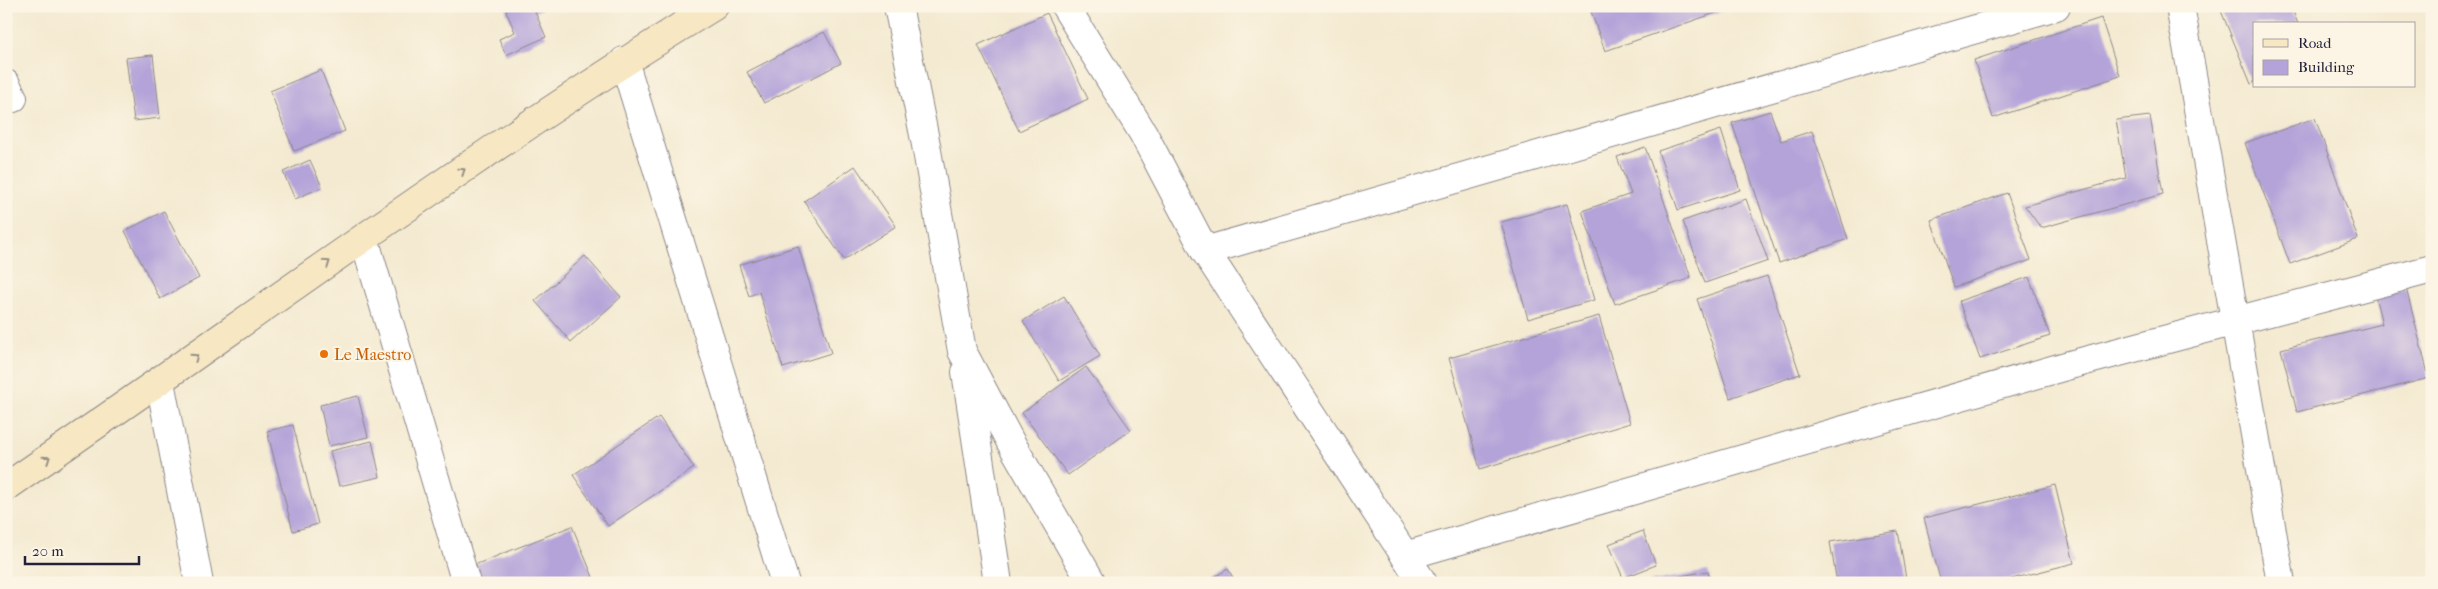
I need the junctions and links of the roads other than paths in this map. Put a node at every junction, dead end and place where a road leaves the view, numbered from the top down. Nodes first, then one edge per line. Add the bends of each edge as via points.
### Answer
1 (714, 6) edge
2 (898, 6) edge
3 (1065, 6) edge
4 (2056, 6) edge
5 (2180, 6) edge
6 (624, 61) junction
7 (364, 238) junction
8 (1205, 251) junction
9 (2432, 269) edge
10 (2235, 321) junction
11 (962, 351) junction
12 (160, 382) junction
13 (6, 486) edge
14 (1405, 556) junction
15 (199, 583) edge
16 (466, 583) edge
17 (785, 583) edge
18 (998, 583) edge
19 (1092, 583) edge
20 (1423, 583) edge
21 (2281, 583) edge

1 - 6 main road
2 - 11 street
3 - 8 street via 1143,133
4 - 8 street
5 - 10 street
7 -> 6 main road
6 - 17 street
12 -> 7 main road
7 - 16 street
8 - 14 street
9 - 10 street
10 - 14 street via 2066,366
10 - 21 street
11 - 18 street
11 - 19 street
13 -> 12 main road
12 - 15 street
14 - 20 street

